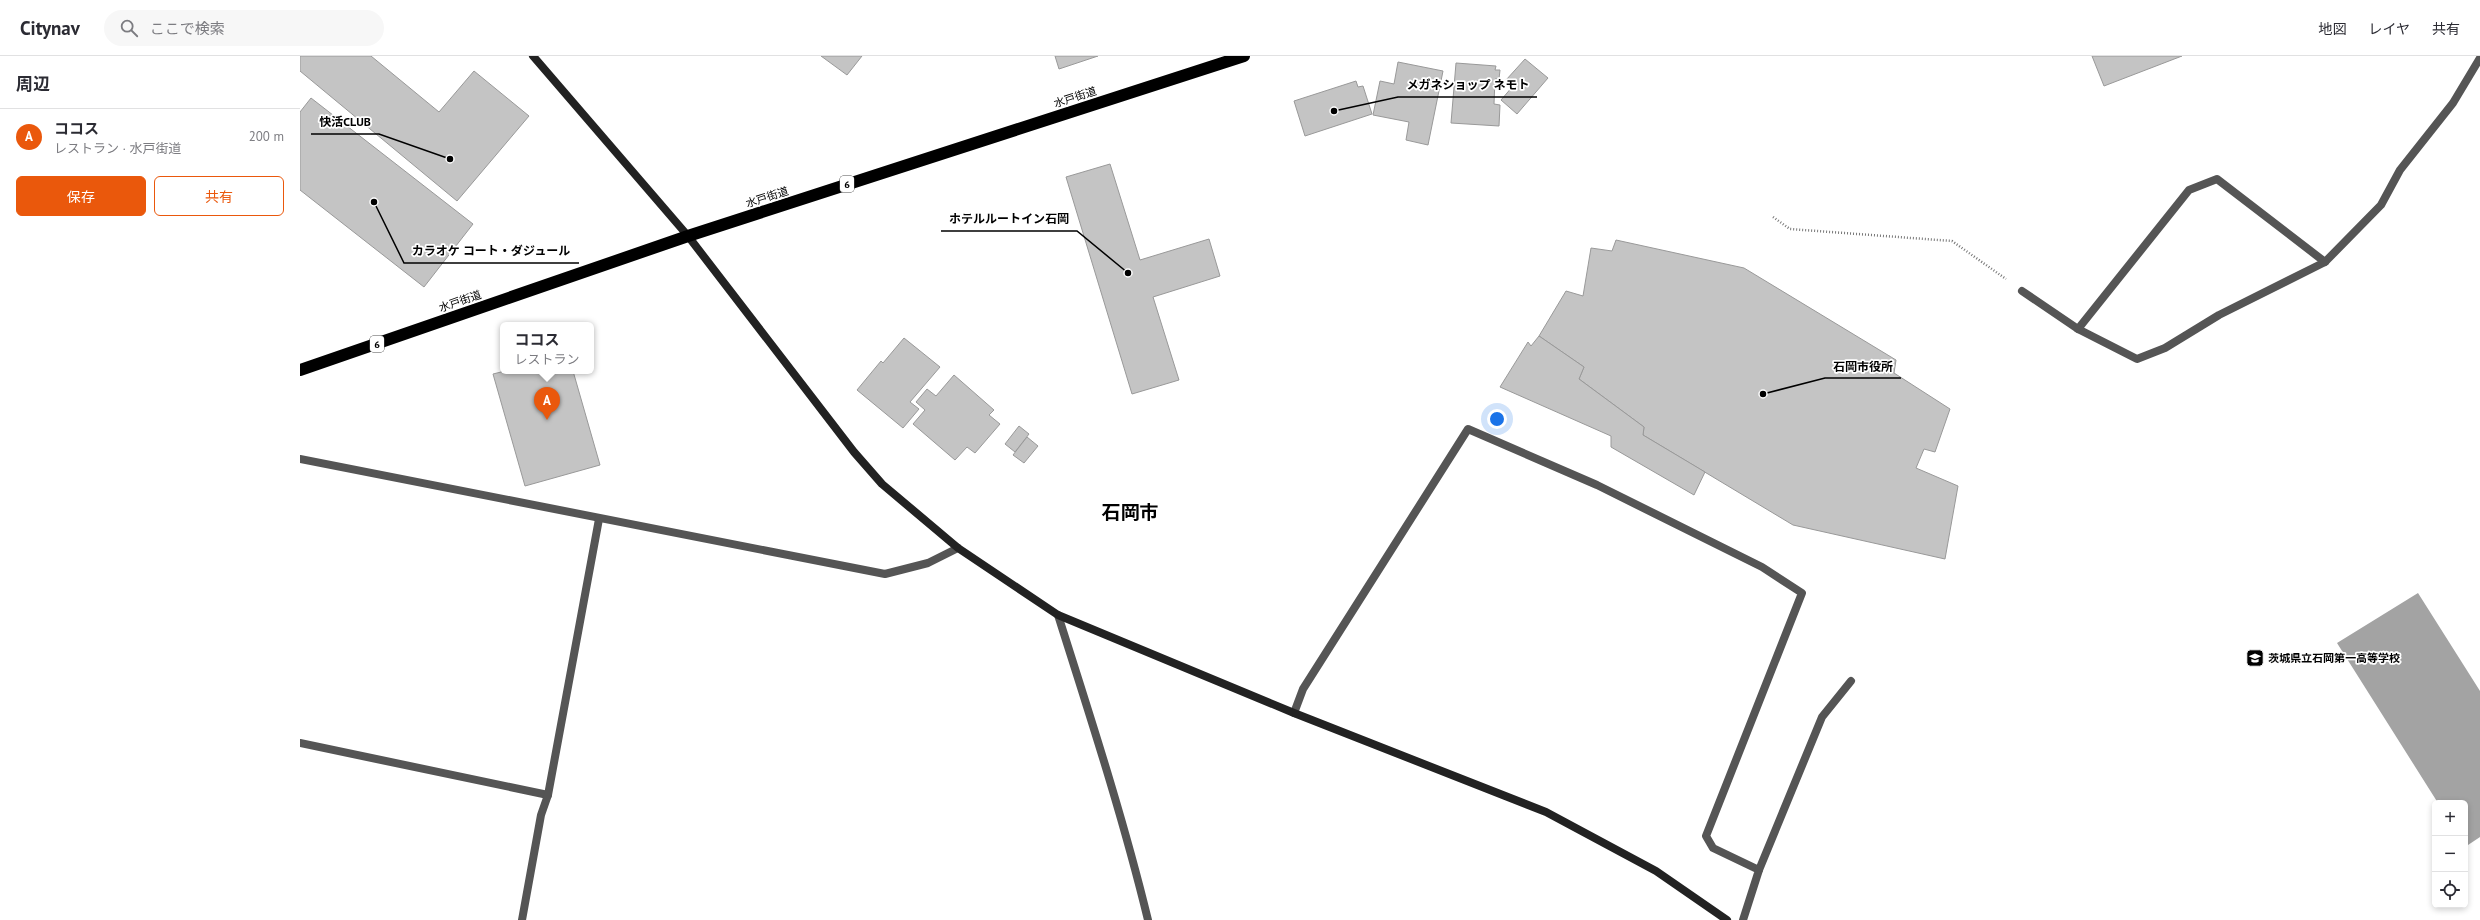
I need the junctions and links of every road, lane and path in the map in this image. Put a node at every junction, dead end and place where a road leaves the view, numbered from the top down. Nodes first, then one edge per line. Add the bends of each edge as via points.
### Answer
1 (533, 56) edge
2 (1244, 56) edge
3 (2480, 58) edge
4 (1773, 217) dead end
5 (688, 236) junction
6 (2325, 262) junction
7 (2022, 291) joint
8 (2078, 329) junction
9 (300, 370) edge
10 (300, 459) edge
11 (599, 519) junction
12 (958, 548) junction
13 (1058, 615) junction
14 (1851, 681) dead end
15 (1294, 713) junction
16 (300, 743) edge
17 (548, 795) junction
18 (1759, 870) junction
19 (522, 920) edge
20 (1148, 920) edge
21 (1727, 920) edge
22 (1743, 920) edge

1 - 5 street
2 - 5 highway, 水戸街道 / 6
3 - 6 street via 2453,103 2400,170 2381,205
4 - 7 path via 1790,229 1952,241
5 - 9 highway, 水戸街道 / 6
5 - 12 street via 854,452 882,484
6 - 8 street via 2219,315 2165,348 2137,358
6 - 8 street via 2217,179 2189,190
7 - 8 street
10 - 11 street
11 - 12 street via 886,574 928,563
11 - 17 street
12 - 13 street
13 - 15 street
13 - 20 street via 1107,767
14 - 18 street via 1822,717
15 - 18 street via 1303,689 1468,429 1597,485 1762,567 1802,593 1706,836 1713,848
15 - 21 street via 1546,812 1656,871
16 - 17 street
17 - 19 street via 541,815
18 - 22 street

